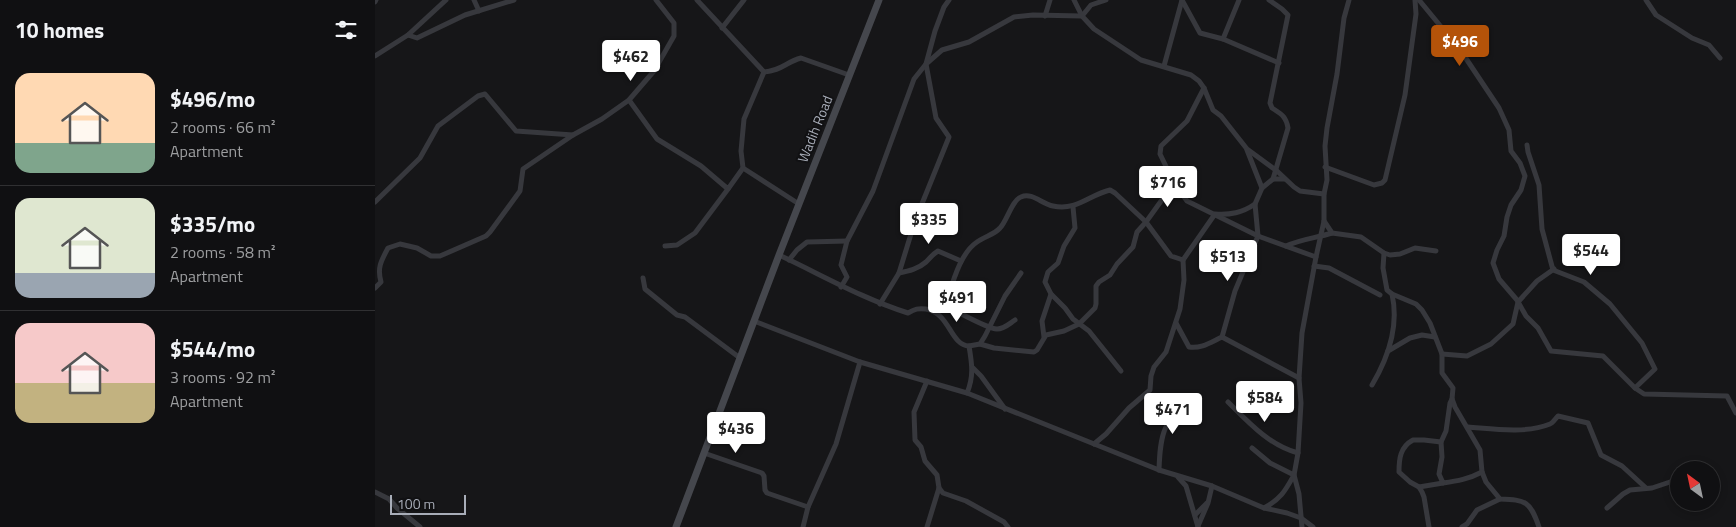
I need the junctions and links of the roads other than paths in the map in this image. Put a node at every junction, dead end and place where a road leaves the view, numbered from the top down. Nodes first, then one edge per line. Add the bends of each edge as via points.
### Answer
1 (446, 0) edge
2 (475, 0) edge
3 (514, 0) edge
4 (656, 0) edge
5 (697, 0) edge
6 (744, 0) edge
7 (879, 0) edge
8 (949, 0) edge
9 (1050, 0) edge
10 (1074, 0) edge
11 (1105, 0) edge
12 (1239, 0) edge
13 (1270, 0) edge
14 (1349, 0) edge
15 (1415, 0) edge
16 (1419, 0) edge
17 (1646, 0) edge
18 (479, 11) junction
19 (1045, 16) junction
20 (1082, 16) junction
21 (722, 28) junction
22 (408, 35) junction
23 (1223, 40) junction
24 (375, 56) edge
25 (1720, 58) dead end
26 (1279, 63) junction
27 (926, 64) junction
28 (1164, 66) junction
29 (764, 72) junction
30 (849, 75) junction
31 (1204, 88) junction
32 (629, 100) junction
33 (573, 134) junction
34 (1527, 144) dead end
35 (1247, 149) junction
36 (1325, 167) junction
37 (743, 168) junction
38 (1277, 170) junction
39 (1273, 179) junction
40 (1285, 179) junction
41 (1174, 182) junction
42 (1262, 188) junction
43 (728, 189) junction
44 (1324, 194) junction
45 (375, 202) edge
46 (799, 204) junction
47 (1255, 204) junction
48 (1073, 207) junction
49 (1215, 214) junction
50 (1324, 221) junction
51 (1146, 222) junction
52 (1332, 233) junction
53 (1259, 236) junction
54 (1320, 237) junction
55 (847, 241) junction
56 (665, 246) dead end
57 (1286, 246) junction
58 (1436, 251) dead end
59 (1384, 253) junction
60 (779, 255) junction
61 (1315, 257) junction
62 (789, 260) junction
63 (1183, 260) junction
64 (961, 261) junction
65 (1314, 266) junction
66 (1553, 269) junction
67 (899, 273) junction
68 (1021, 273) dead end
69 (643, 278) dead end
70 (841, 287) junction
71 (375, 288) edge
72 (1051, 294) junction
73 (1392, 294) junction
74 (1380, 295) dead end
75 (1518, 302) junction
76 (881, 304) junction
77 (945, 306) junction
78 (940, 314) junction
79 (1015, 320) dead end
80 (754, 321) junction
81 (1175, 323) junction
82 (1079, 324) junction
83 (990, 327) junction
84 (1044, 337) junction
85 (1221, 337) junction
86 (1435, 337) junction
87 (980, 344) junction
88 (969, 346) junction
89 (1388, 350) junction
90 (1442, 354) junction
91 (740, 358) junction
92 (860, 362) junction
93 (973, 368) junction
94 (1121, 371) dead end
95 (1299, 378) junction
96 (927, 381) junction
97 (1372, 385) dead end
98 (1635, 388) junction
99 (967, 393) junction
100 (1452, 399) junction
101 (1228, 402) dead end
102 (1199, 407) dead end
103 (1005, 409) junction
104 (1736, 413) edge
105 (1467, 427) junction
106 (1441, 442) junction
107 (1094, 444) junction
108 (1252, 448) dead end
109 (705, 453) junction
110 (1298, 453) junction
111 (1159, 470) junction
112 (1482, 472) junction
113 (1439, 474) junction
114 (1294, 475) junction
115 (1177, 476) junction
116 (1670, 482) edge
117 (1443, 483) junction
118 (1432, 484) junction
119 (1212, 486) junction
120 (1419, 487) junction
121 (939, 488) junction
122 (1646, 488) junction
123 (375, 492) edge
124 (1500, 499) junction
125 (1208, 503) junction
126 (808, 507) junction
127 (1264, 508) junction
128 (1607, 508) dead end
129 (1195, 515) junction
130 (1301, 518) junction
131 (420, 527) edge
132 (676, 527) edge
133 (803, 527) edge
134 (927, 527) edge
135 (1008, 527) edge
136 (1198, 527) edge
137 (1302, 527) edge
138 (1313, 527) edge
139 (1429, 527) edge
140 (1462, 527) edge
141 (1539, 527) edge

1 - 22 street
2 - 18 street
3 - 18 street
4 - 32 street via 674,23 674,36 654,70
5 - 21 street
6 - 21 street
7 - 30 street, Wadih Road
8 - 27 street via 935,31
9 - 19 street
10 - 20 street
11 - 20 street via 1091,5
12 - 23 street
13 - 26 street via 1287,16
14 - 36 street via 1327,128
15 - 36 street via 1417,14 1405,95 1385,180 1374,185
16 - 75 street via 1461,51 1499,108 1509,130 1511,152 1525,176 1511,205 1504,236 1493,263 1499,279
17 - 25 street via 1656,15 1709,45
18 - 22 street via 417,38
19 - 20 street
19 - 27 street via 1015,17 969,42 942,50
20 - 28 street via 1094,30 1141,60
21 - 29 street
22 - 24 street
23 - 26 street
23 - 28 street via 1201,33 1182,0
26 - 38 street via 1271,103 1272,108 1283,114 1288,128
27 - 55 street via 914,79 873,191
27 - 67 street via 936,118 949,137 915,221
28 - 31 street via 1191,75
29 - 30 street via 775,71 801,58
29 - 37 street via 744,119
30 - 46 street, Wadih Road
31 - 35 street via 1213,110
31 - 41 street via 1187,121 1161,146 1160,154
32 - 33 street
32 - 43 street via 657,139 701,166
33 - 45 street via 516,130 485,94 478,96 438,126 420,158
33 - 71 street via 523,170 520,191 486,236 440,256 431,256 400,244 388,248 379,265 381,282
34 - 66 street via 1539,185 1542,229
35 - 38 street
35 - 42 street
36 - 44 street
37 - 43 street
37 - 46 street
38 - 39 street
38 - 40 street
39 - 40 street
39 - 42 street
40 - 44 street via 1300,191
41 - 49 street via 1187,201
41 - 51 street
42 - 47 street
43 - 56 street via 695,233 677,245
44 - 50 street
46 - 60 street, Wadih Road
47 - 49 street via 1229,215
47 - 53 street
48 - 51 street via 1110,190
48 - 64 street via 1052,206 1021,196 1001,227 976,242
48 - 72 street via 1075,228 1058,263 1046,276 1045,282
49 - 53 street
49 - 63 street
50 - 52 street
50 - 54 street
51 - 63 street via 1171,256
51 - 82 street via 1137,232 1130,251 1110,275 1099,282 1097,304
52 - 54 street
52 - 59 street via 1361,237
53 - 57 street
53 - 85 street via 1235,292
54 - 57 street
54 - 61 street
55 - 62 street via 807,242
55 - 70 street via 841,265 847,277
57 - 61 street
58 - 59 street via 1415,248 1400,254
59 - 73 street via 1384,283
60 - 62 street
60 - 80 street, Wadih Road
61 - 65 street
62 - 70 street
63 - 81 street via 1184,280
64 - 67 street via 938,251 913,270
64 - 77 street
65 - 74 street via 1329,268
65 - 95 street via 1302,333
66 - 75 street
66 - 98 street via 1584,282 1610,304 1642,343 1655,369
67 - 76 street
68 - 83 street
69 - 91 street via 645,288 677,315 685,317
70 - 76 street
72 - 82 street
72 - 84 street via 1042,320
73 - 86 street via 1418,306
73 - 89 street via 1395,309
75 - 90 street via 1513,324 1491,344 1467,356
75 - 98 street via 1551,351 1603,356
76 - 78 street via 908,313 917,308
77 - 78 street
77 - 83 street
78 - 88 street via 959,342
79 - 83 street via 998,329
80 - 91 street, Wadih Road
80 - 92 street
81 - 85 street via 1189,347 1208,344
81 - 107 street via 1166,352 1154,367 1150,390
82 - 84 street
82 - 94 street via 1089,331
83 - 87 street
84 - 87 street via 1034,352
85 - 95 street
86 - 89 street via 1422,335 1410,338
86 - 90 street
87 - 88 street
88 - 93 street
89 - 97 street
90 - 100 street via 1442,373 1453,388
91 - 109 street, Wadih Road
92 - 96 street
92 - 126 street via 836,444
93 - 99 street
93 - 103 street
95 - 110 street
96 - 99 street
96 - 121 street via 914,412 915,440 925,461 937,475
98 - 104 street via 1651,395 1727,396
99 - 103 street
100 - 105 street
100 - 106 street
101 - 110 street via 1274,443 1284,450
102 - 111 street via 1182,410 1166,424
103 - 107 street
105 - 112 street via 1480,450
105 - 122 street via 1531,428 1551,424 1558,416 1588,423 1601,455 1623,466
106 - 113 street
106 - 120 street via 1413,440 1401,453 1399,472
107 - 111 street
108 - 114 street via 1270,463
109 - 126 street via 762,473 767,493
109 - 132 street, Wadih Road
110 - 114 street
111 - 115 street
112 - 117 street
112 - 124 street
113 - 117 street
113 - 118 street
114 - 127 street via 1283,494
114 - 130 street
115 - 119 street
115 - 129 street via 1186,486
116 - 122 street
117 - 118 street
118 - 120 street
119 - 125 street
119 - 127 street
120 - 139 street
121 - 134 street
121 - 135 street
122 - 128 street via 1630,490
123 - 131 street via 389,499
124 - 140 street via 1477,510
124 - 141 street via 1520,500 1530,508
125 - 129 street
125 - 136 street
126 - 133 street
127 - 130 street
129 - 136 street
130 - 137 street
130 - 138 street

